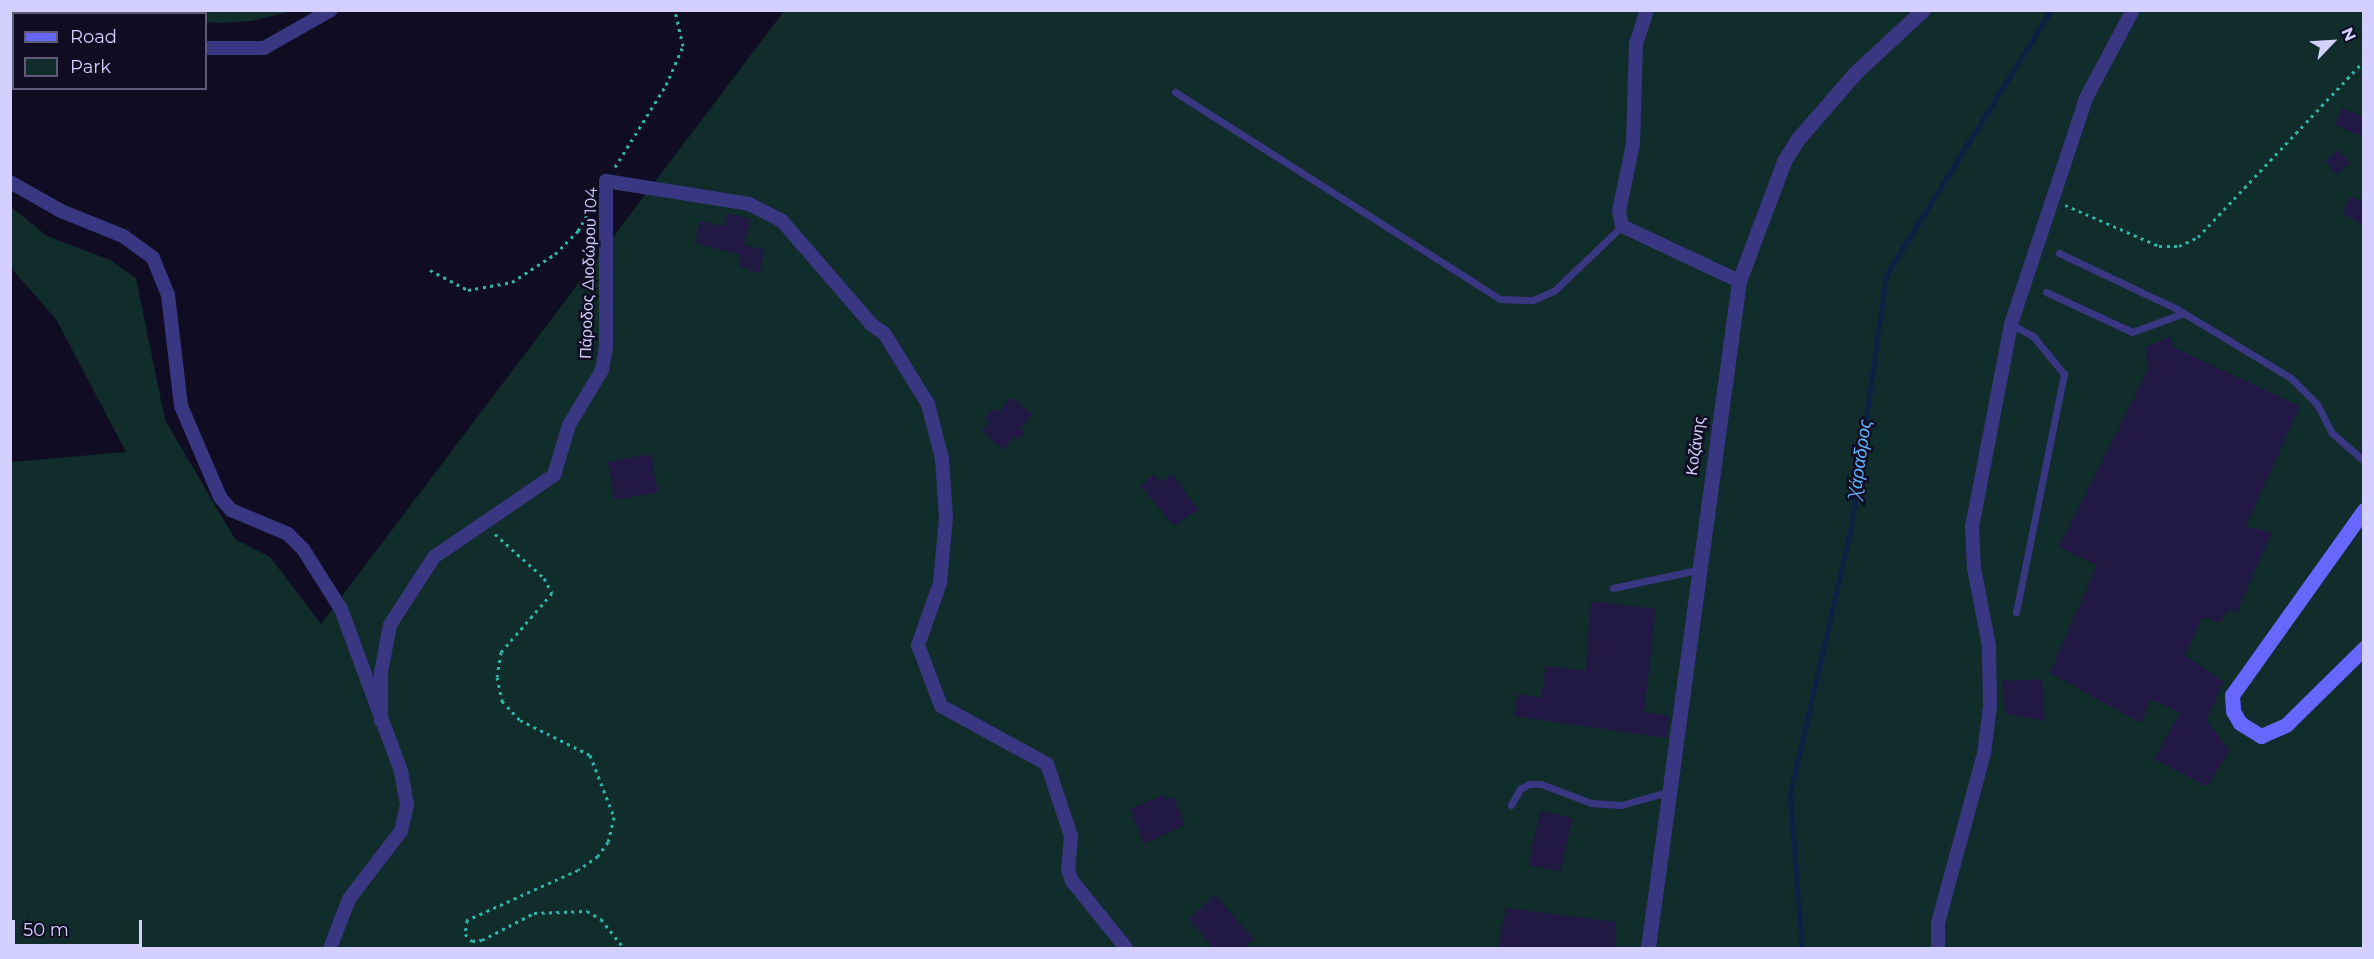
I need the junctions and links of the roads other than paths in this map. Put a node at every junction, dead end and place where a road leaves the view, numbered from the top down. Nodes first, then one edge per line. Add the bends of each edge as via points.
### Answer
1 (331, 10) edge
2 (1647, 10) edge
3 (1923, 10) edge
4 (2133, 10) edge
5 (207, 48) edge
6 (1175, 92) dead end
7 (10, 182) edge
8 (1622, 226) junction
9 (2059, 253) dead end
10 (1739, 281) junction
11 (2046, 292) dead end
12 (2184, 313) junction
13 (2011, 324) junction
14 (2364, 460) edge
15 (2364, 510) edge
16 (1697, 570) junction
17 (1613, 588) dead end
18 (2016, 612) dead end
19 (2364, 648) edge
20 (381, 721) junction
21 (1668, 792) junction
22 (1511, 806) dead end
23 (330, 948) edge
24 (1126, 948) edge
25 (1648, 948) edge
26 (1938, 948) edge

1 - 5 street via 264,48
2 - 8 street via 1636,43 1633,144 1619,211
3 - 10 street, Κοζάνης via 1840,88 1797,140 1784,161
4 - 13 street via 2086,98 2049,199
6 - 8 lane via 1500,299 1533,300 1556,290
7 - 20 street via 61,211 123,236 153,258 168,295 181,406 220,497 231,510 288,534 303,549 341,609
8 - 10 street
9 - 12 lane
10 - 16 street, Κοζάνης
11 - 12 lane via 2132,332
12 - 14 lane via 2292,378 2317,404 2332,434
13 - 18 lane via 2033,336 2064,374
13 - 26 street via 1972,527 1974,568 1989,646 1990,706 1984,754 1938,923
15 - 19 main road via 2232,695 2233,711 2240,723 2261,736 2286,725
16 - 17 lane
16 - 21 street, Κοζάνης
20 - 23 street via 401,771 406,804 401,831 349,899
20 - 24 street, Πάροδος Διοδώρου 104 via 381,673 390,625 434,556 554,475 569,425 602,370 606,347 606,181 748,204 782,221 872,325 884,333 928,404 943,465 946,502 942,571 918,645 941,706 1047,764 1071,836 1068,869 1072,881
21 - 22 lane via 1621,805 1590,803 1541,784 1529,784 1520,789
21 - 25 street, Κοζάνης

